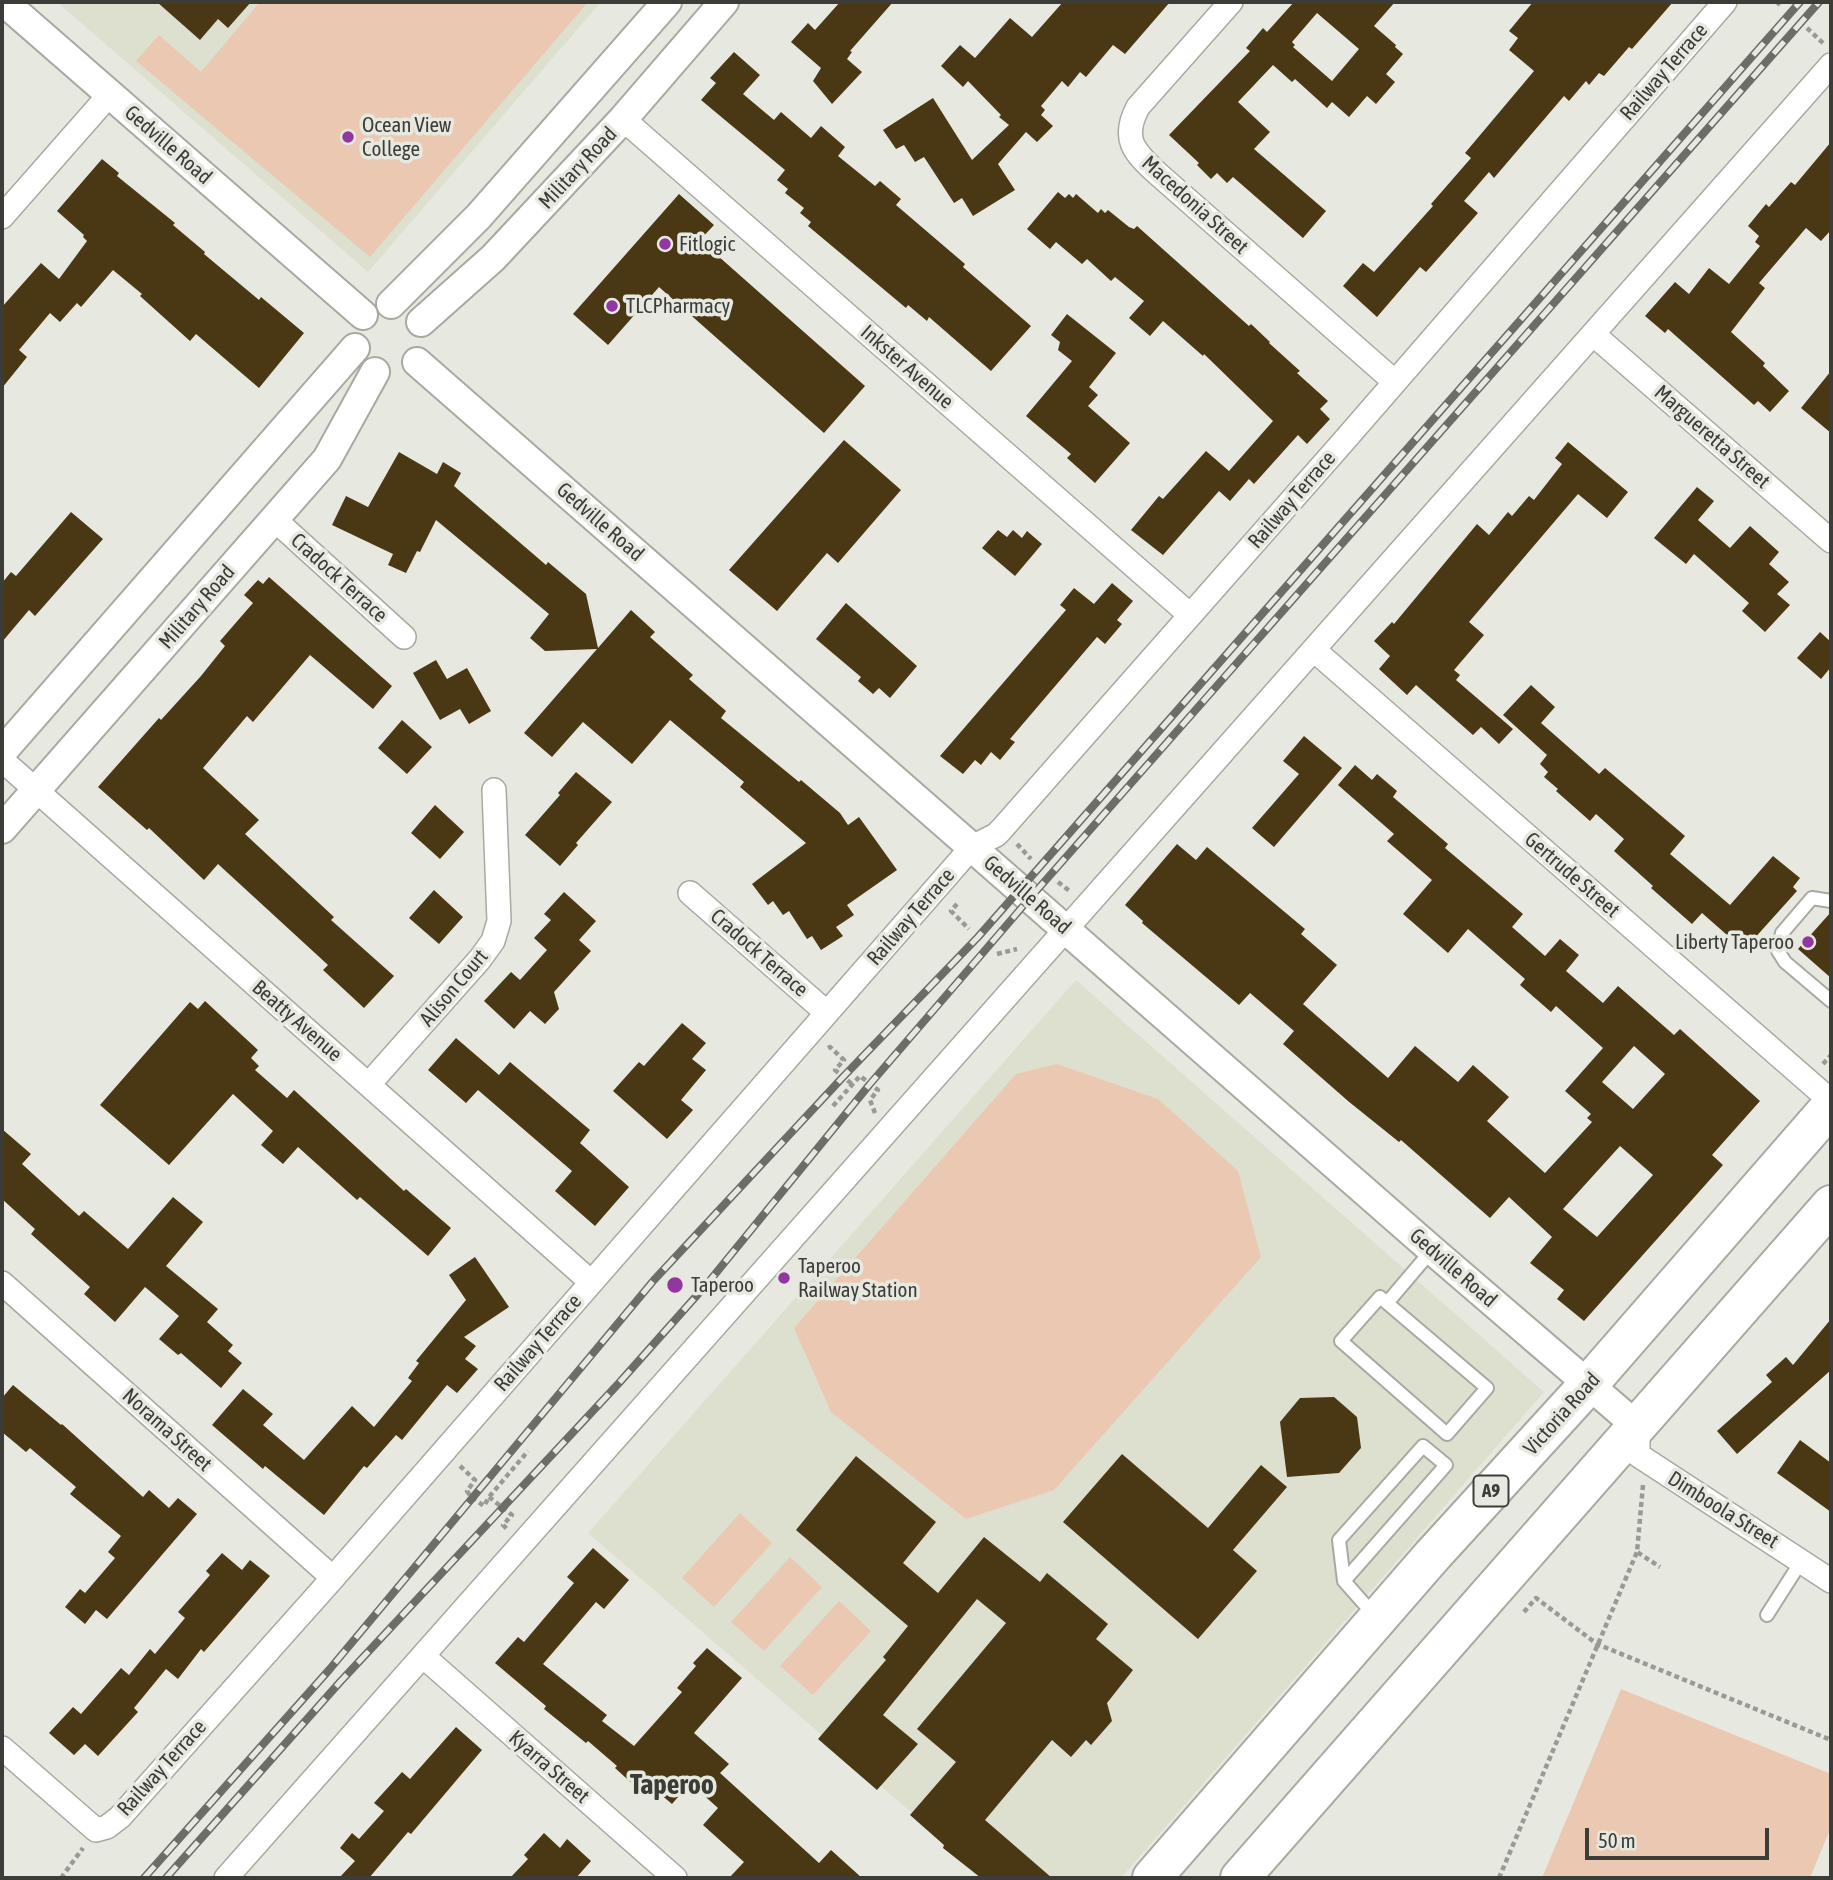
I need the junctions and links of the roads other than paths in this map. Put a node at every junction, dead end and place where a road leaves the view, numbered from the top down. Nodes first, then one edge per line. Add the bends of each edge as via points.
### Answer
1 (4, 2) edge
2 (667, 2) edge
3 (724, 2) edge
4 (1231, 2) edge
5 (1726, 2) edge
6 (1829, 56) edge
7 (110, 94) junction
8 (623, 119) junction
9 (2, 216) edge
10 (391, 304) junction
11 (363, 315) junction
12 (421, 323) junction
13 (1593, 334) junction
14 (355, 348) junction
15 (417, 362) junction
16 (375, 372) junction
17 (1395, 382) junction
18 (274, 519) junction
19 (1831, 541) edge
20 (1190, 615) junction
21 (404, 637) dead end
22 (1314, 650) junction
23 (2, 752) edge
24 (2, 760) edge
25 (36, 790) junction
26 (494, 790) dead end
27 (2, 829) edge
28 (972, 847) junction
29 (690, 893) dead end
30 (1831, 901) edge
31 (1066, 929) junction
32 (1831, 1001) edge
33 (827, 1013) junction
34 (369, 1084) junction
35 (1831, 1103) edge
36 (1831, 1205) edge
37 (1432, 1250) junction
38 (591, 1282) junction
39 (2, 1283) edge
40 (1387, 1303) junction
41 (1588, 1385) junction
42 (1638, 1427) junction
43 (1802, 1560) junction
44 (333, 1578) junction
45 (1344, 1581) junction
46 (1831, 1581) edge
47 (1767, 1615) dead end
48 (1378, 1618) junction
49 (424, 1656) junction
50 (2, 1748) edge
51 (226, 1878) edge
52 (675, 1878) edge
53 (1152, 1878) edge
54 (1240, 1878) edge

1 - 7 street, Gedville Road
2 - 10 street, Military Road via 479,216
3 - 8 street, Military Road
4 - 17 street, Macedonia Street via 1138,107 1130,121 1133,148
5 - 17 street, Railway Terrace
6 - 13 street
7 - 9 street
7 - 11 street, Gedville Road
8 - 12 street, Military Road via 493,258
8 - 20 street, Inkster Avenue
10 - 11 street
10 - 12 street via 414,313
11 - 14 street via 356,326
12 - 15 street via 425,342
13 - 19 street, Margueretta Street
13 - 22 street
14 - 16 street via 360,360
14 - 23 street
15 - 16 street via 396,374
15 - 28 street, Gedville Road
16 - 18 street, Military Road via 327,459
17 - 20 street, Railway Terrace
18 - 21 street, Cradock Terrace
18 - 25 street, Military Road
20 - 28 street, Railway Terrace via 996,835
22 - 31 street
22 - 35 street, Gertrude Street
24 - 25 street, Beatty Avenue
25 - 27 street, Military Road
25 - 34 street, Beatty Avenue
26 - 34 street, Alison Court via 499,921 493,941
28 - 31 street, Gedville Road
28 - 33 street, Railway Terrace
29 - 33 street, Cradock Terrace
30 - 32 lane via 1812,898 1782,933 1778,951
31 - 37 street, Gedville Road
31 - 49 street
33 - 38 street, Railway Terrace
34 - 38 street, Beatty Avenue
35 - 41 highway, Victoria Road / A9
36 - 42 highway
37 - 40 lane
37 - 41 street, Gedville Road
38 - 44 street, Railway Terrace
39 - 44 street, Norama Street
40 - 40 lane via 1380,1297 1341,1341 1447,1434 1487,1388
41 - 42 street, Gedville Road
41 - 48 highway, Victoria Road / A9
42 - 43 street, Dimboola Street via 1638,1455
42 - 54 highway
43 - 46 street, Dimboola Street
43 - 47 lane
44 - 50 street, Railway Terrace via 107,1827 96,1830
45 - 45 lane via 1339,1540 1423,1446 1446,1465
45 - 48 lane
48 - 53 highway, Victoria Road / A9
49 - 51 street
49 - 52 street, Kyarra Street

